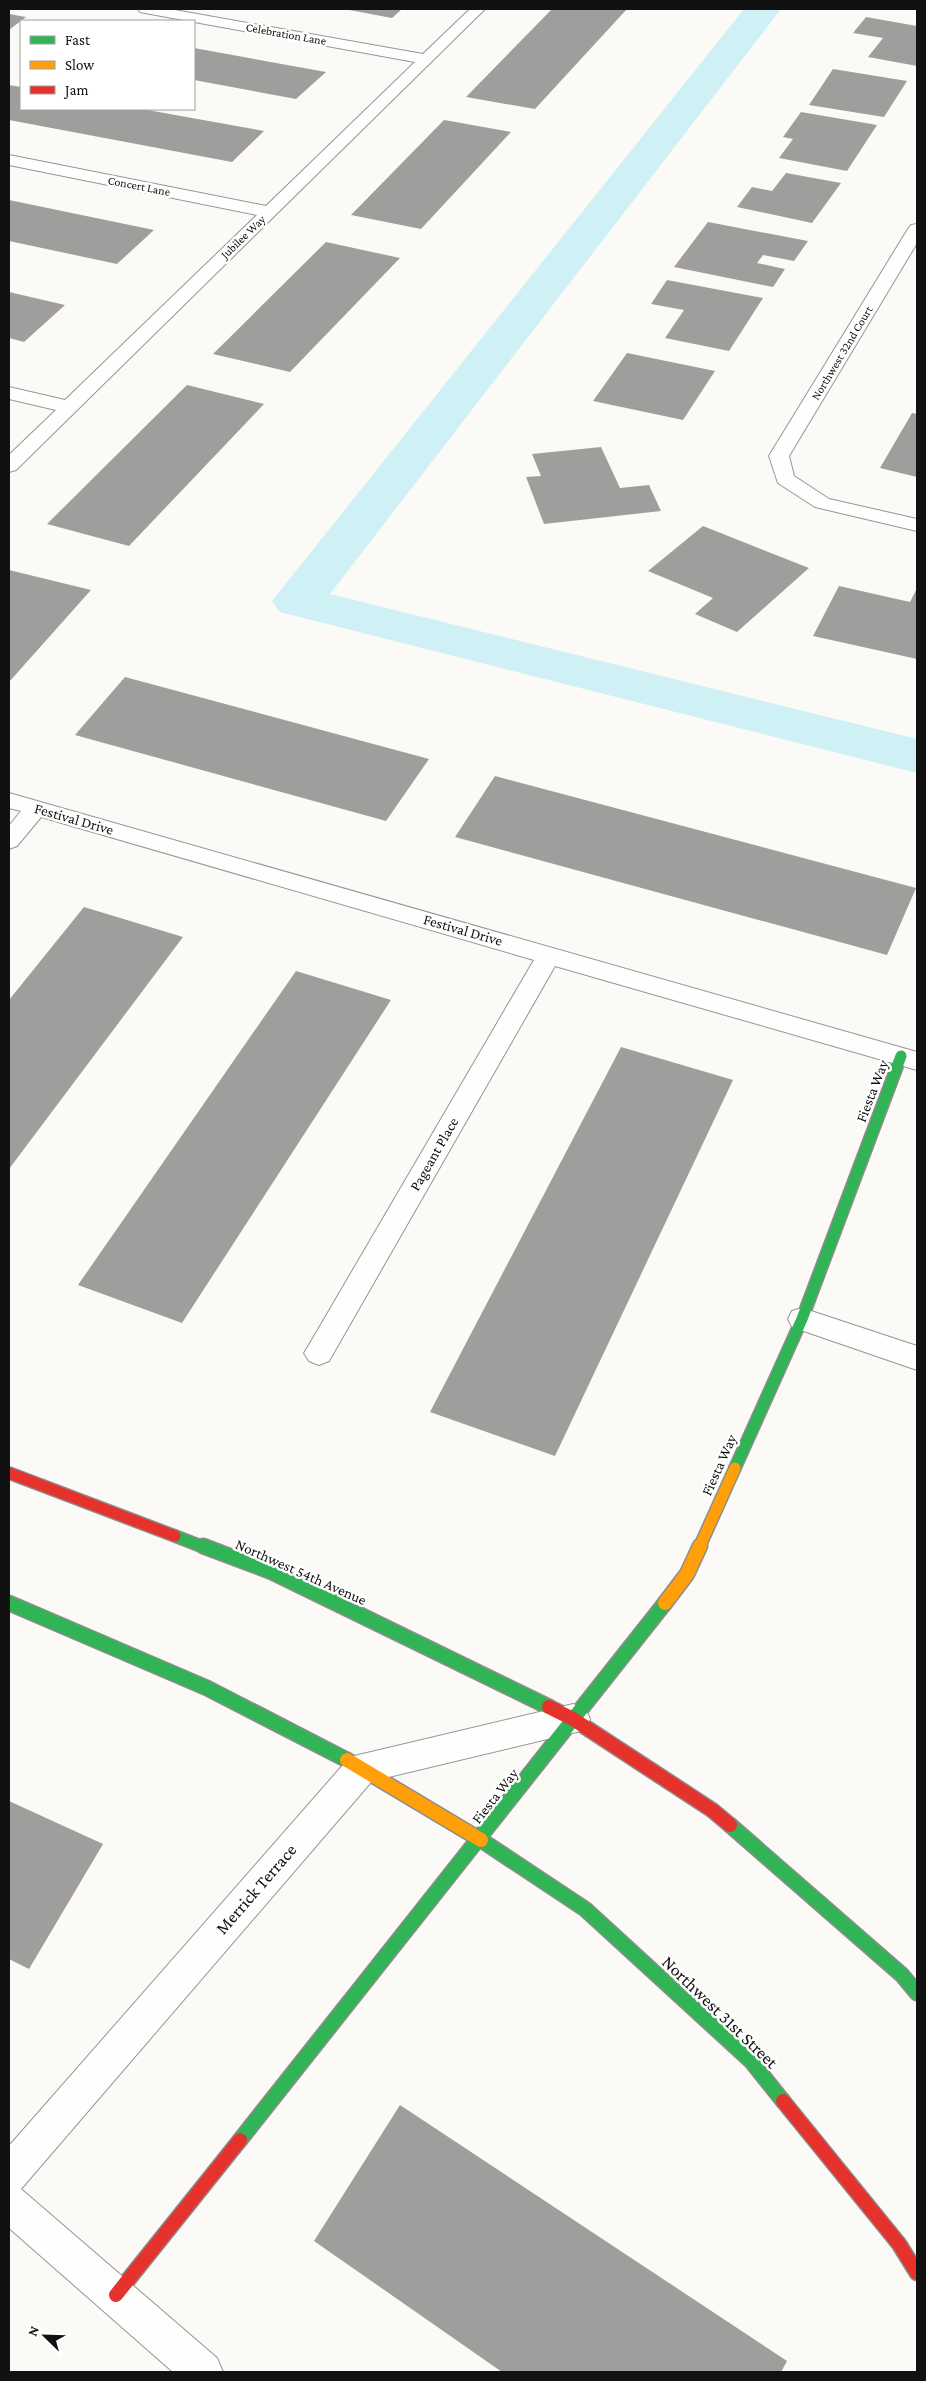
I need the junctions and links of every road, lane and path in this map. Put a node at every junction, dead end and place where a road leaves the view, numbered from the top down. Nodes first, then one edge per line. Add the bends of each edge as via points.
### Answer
1 (145, 9) edge
2 (478, 9) edge
3 (426, 59) junction
4 (9, 160) edge
5 (269, 212) junction
6 (917, 229) edge
7 (9, 393) edge
8 (69, 407) junction
9 (9, 466) edge
10 (917, 525) edge
11 (9, 800) edge
12 (36, 808) junction
13 (9, 841) edge
14 (549, 955) junction
15 (909, 1058) edge
16 (802, 1319) junction
17 (319, 1353) dead end
18 (917, 1358) edge
19 (9, 1473) edge
20 (9, 1603) edge
21 (573, 1719) junction
22 (362, 1768) junction
23 (480, 1839) junction
24 (917, 1993) edge
25 (9, 2175) edge
26 (9, 2204) edge
27 (917, 2273) edge
28 (116, 2295) junction
29 (202, 2372) edge

1 - 3 street, Celebration Lane
2 - 3 street, Jubilee Way
3 - 5 street, Jubilee Way
4 - 5 street, Concert Lane
5 - 8 street, Jubilee Way
6 - 10 street, Northwest 32nd Court via 779,456 785,479 822,503
7 - 8 street
8 - 9 street, Jubilee Way
11 - 12 street, Festival Drive
12 - 13 street
12 - 14 street, Festival Drive
14 - 15 street, Festival Drive
14 - 17 street, Pageant Place
15 - 16 street, Fiesta Way
16 - 18 street
16 - 21 street, Fiesta Way via 687,1574
19 - 21 street, Northwest 54th Avenue via 272,1572
20 - 22 street via 207,1688
21 - 22 street
21 - 23 street, Fiesta Way
21 - 24 street via 712,1810 902,1975
22 - 23 street
22 - 25 street, Merrick Terrace
23 - 27 street, Northwest 31st Street via 585,1908 751,2061 899,2244
23 - 28 street
26 - 28 street
28 - 29 street

